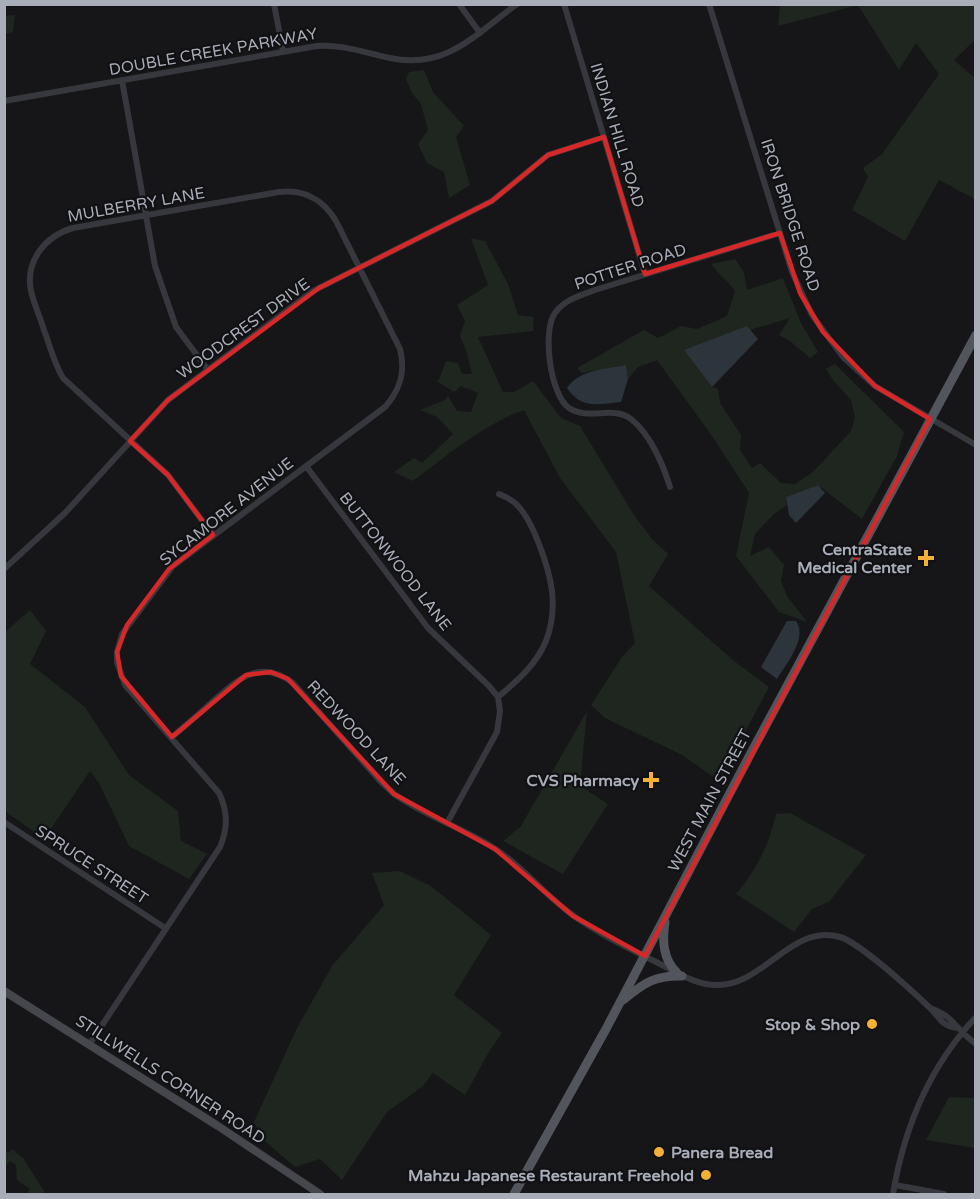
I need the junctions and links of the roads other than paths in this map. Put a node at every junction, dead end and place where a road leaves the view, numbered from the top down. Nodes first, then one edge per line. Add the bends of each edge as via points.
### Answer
1 (274, 4) edge
2 (459, 4) edge
3 (517, 4) edge
4 (564, 4) edge
5 (709, 4) edge
6 (480, 33) junction
7 (283, 51) junction
8 (122, 80) junction
9 (4, 101) edge
10 (604, 137) junction
11 (309, 195) joint
12 (146, 215) junction
13 (780, 233) junction
14 (359, 268) junction
15 (645, 274) junction
16 (975, 335) edge
17 (208, 370) junction
18 (930, 419) junction
19 (130, 441) junction
20 (975, 445) edge
21 (306, 466) junction
22 (670, 487) dead end
23 (499, 494) dead end
24 (213, 535) junction
25 (4, 569) edge
26 (498, 697) junction
27 (172, 737) junction
28 (4, 822) edge
29 (447, 823) junction
30 (665, 917) junction
31 (165, 928) junction
32 (645, 956) junction
33 (680, 974) junction
34 (4, 991) edge
35 (619, 1003) junction
36 (975, 1017) edge
37 (959, 1031) junction
38 (89, 1044) junction
39 (975, 1044) edge
40 (895, 1185) junction
41 (320, 1194) edge
42 (514, 1194) edge
43 (893, 1194) edge
44 (944, 1194) edge

1 - 7 street
2 - 6 street
3 - 6 street, DOUBLE CREEK PARKWAY
4 - 10 street, INDIAN HILL ROAD
5 - 13 street, IRON BRIDGE ROAD
6 - 7 street, DOUBLE CREEK PARKWAY via 452,52 419,60 395,59 334,45
7 - 8 street, DOUBLE CREEK PARKWAY
8 - 9 street, DOUBLE CREEK PARKWAY
8 - 12 street
10 - 14 street, WOODCREST DRIVE via 548,155 492,201
10 - 15 street, INDIAN HILL ROAD
11 - 12 street, MULBERRY LANE via 279,192
11 - 14 street, SYCAMORE AVENUE via 332,215
12 - 17 street via 155,266 174,321
12 - 19 street, MULBERRY LANE via 60,232 38,252 30,277 32,296 63,378
13 - 15 street, POTTER ROAD
13 - 18 street, IRON BRIDGE ROAD via 800,293 836,349 874,386
14 - 17 street, WOODCREST DRIVE via 313,291
14 - 21 street, SYCAMORE AVENUE via 400,349 401,381 385,407
15 - 22 street, POTTER ROAD via 573,298 557,310 549,332 554,381 558,396 576,411 618,413 634,421 660,457
16 - 18 main road, WEST MAIN STREET
17 - 19 street, WOODCREST DRIVE via 168,400
18 - 20 street, IRON BRIDGE ROAD
18 - 30 main road, WEST MAIN STREET
19 - 24 street, MULBERRY LANE via 168,475
19 - 25 street, WOODCREST DRIVE via 65,513
21 - 24 street, SYCAMORE AVENUE
21 - 26 street, BUTTONWOOD LANE via 428,628
23 - 26 street via 519,506 531,528 550,579 553,606 548,634 537,658
24 - 27 street, SYCAMORE AVENUE via 169,569 127,625 119,643 117,662 123,681
26 - 29 street via 497,732
27 - 29 street, REDWOOD LANE via 241,678 260,672 280,675 293,682 388,789
27 - 31 street, SYCAMORE AVENUE via 219,793 226,825 220,847
28 - 31 street, SPRUCE STREET
29 - 32 street, REDWOOD LANE via 495,849 573,916
30 - 32 main road, WEST MAIN STREET
30 - 33 main road via 664,945 669,962
31 - 38 street, SYCAMORE AVENUE
32 - 33 street, REDWOOD LANE
32 - 35 main road, WEST MAIN STREET
33 - 35 main road via 643,983
33 - 37 street, REDWOOD LANE via 706,984 733,984 805,939 835,936 857,946 930,1008 953,1020
34 - 38 street, STILLWELLS CORNER ROAD
35 - 42 main road, WEST MAIN STREET
36 - 37 street
37 - 39 street, REDWOOD LANE
37 - 40 street via 918,1104 906,1134
38 - 41 street, STILLWELLS CORNER ROAD
40 - 43 street
40 - 44 street

